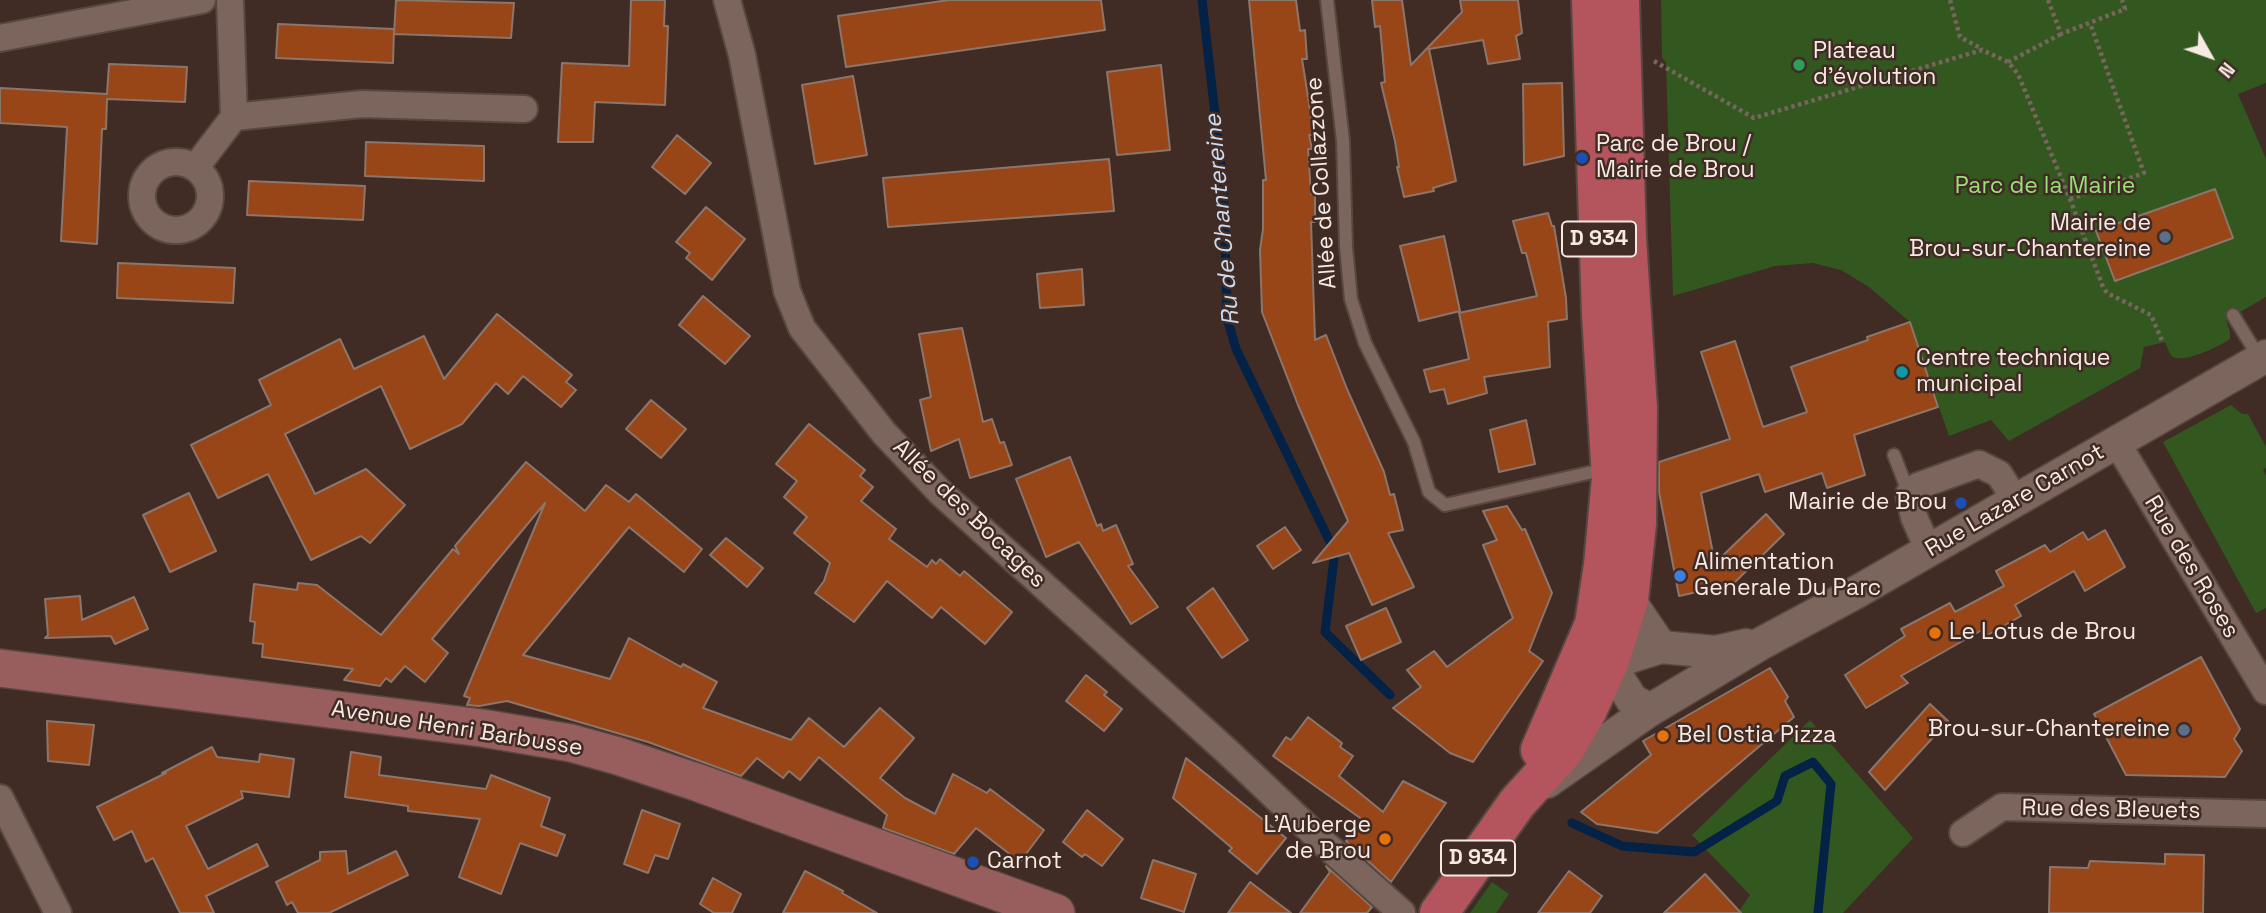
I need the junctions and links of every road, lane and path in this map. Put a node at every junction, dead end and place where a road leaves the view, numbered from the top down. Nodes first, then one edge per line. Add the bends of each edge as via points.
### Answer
1 (202, 0) edge
2 (230, 0) edge
3 (727, 0) edge
4 (1327, 0) edge
5 (1591, 0) edge
6 (1619, 0) edge
7 (1950, 0) edge
8 (2048, 0) edge
9 (2122, 0) edge
10 (2090, 23) junction
11 (2061, 34) junction
12 (0, 38) edge
13 (1982, 50) junction
14 (1647, 58) dead end
15 (2008, 62) junction
16 (524, 109) dead end
17 (234, 117) junction
18 (195, 168) dead end
19 (2070, 198) junction
20 (2233, 315) dead end
21 (2163, 343) dead end
22 (2263, 358) edge
23 (2117, 443) junction
24 (1894, 455) dead end
25 (1620, 471) junction
26 (1909, 494) junction
27 (2016, 500) junction
28 (1929, 551) junction
29 (1629, 600) junction
30 (1762, 643) junction
31 (1661, 647) junction
32 (1609, 663) junction
33 (0, 668) edge
34 (1573, 676) junction
35 (2266, 691) edge
36 (1650, 710) junction
37 (0, 798) edge
38 (1517, 803) junction
39 (2266, 814) edge
40 (1963, 832) dead end
41 (58, 913) edge
42 (1056, 913) edge
43 (1402, 913) edge
44 (1439, 913) edge

1 - 12 street
2 - 17 street
3 - 43 street, Allée des Bocages via 742,55 787,291 802,328 884,433 940,492
4 - 25 lane, Allée de Collazzone via 1343,141 1351,299 1365,343 1414,442 1429,492 1445,505 1570,476
5 - 25 main road, D 934 via 1601,314
6 - 25 main road, D 934 via 1638,408
7 - 13 path via 1960,37
8 - 11 path
9 - 10 path via 2125,9
10 - 11 path
10 - 19 path via 2144,173
11 - 15 path
13 - 14 path via 1754,118
13 - 15 path
15 - 19 path via 2018,74
16 - 17 street via 362,104
17 - 18 street
19 - 21 path via 2107,293 2151,314
20 - 22 lane
22 - 23 street, Rue Lazare Carnot
23 - 27 street, Rue Lazare Carnot
23 - 35 street, Rue des Roses
24 - 26 lane
25 - 29 main road, D 934 via 1637,524
25 - 32 street via 1625,491 1622,550 1613,605 1599,648
25 - 34 main road, D 934 via 1594,624
26 - 27 street via 1918,486 1979,464 1999,474
26 - 28 street
27 - 28 street, Rue Lazare Carnot
28 - 30 street, Rue Lazare Carnot
29 - 31 street
29 - 32 main road, D 934
30 - 31 street, Rue Lazare Carnot via 1715,652
30 - 36 street, Rue Lazare Carnot
31 - 32 street, Rue Lazare Carnot
32 - 34 street, Rue Lazare Carnot
32 - 36 street via 1632,700
32 - 38 main road, D 934 via 1563,752
33 - 42 main road, Avenue Henri Barbusse via 571,743 687,779
34 - 38 main road, D 934
36 - 38 street, Rue Lazare Carnot
37 - 41 street
38 - 44 main road, D 934
39 - 40 street, Rue des Bleuets via 2002,807

